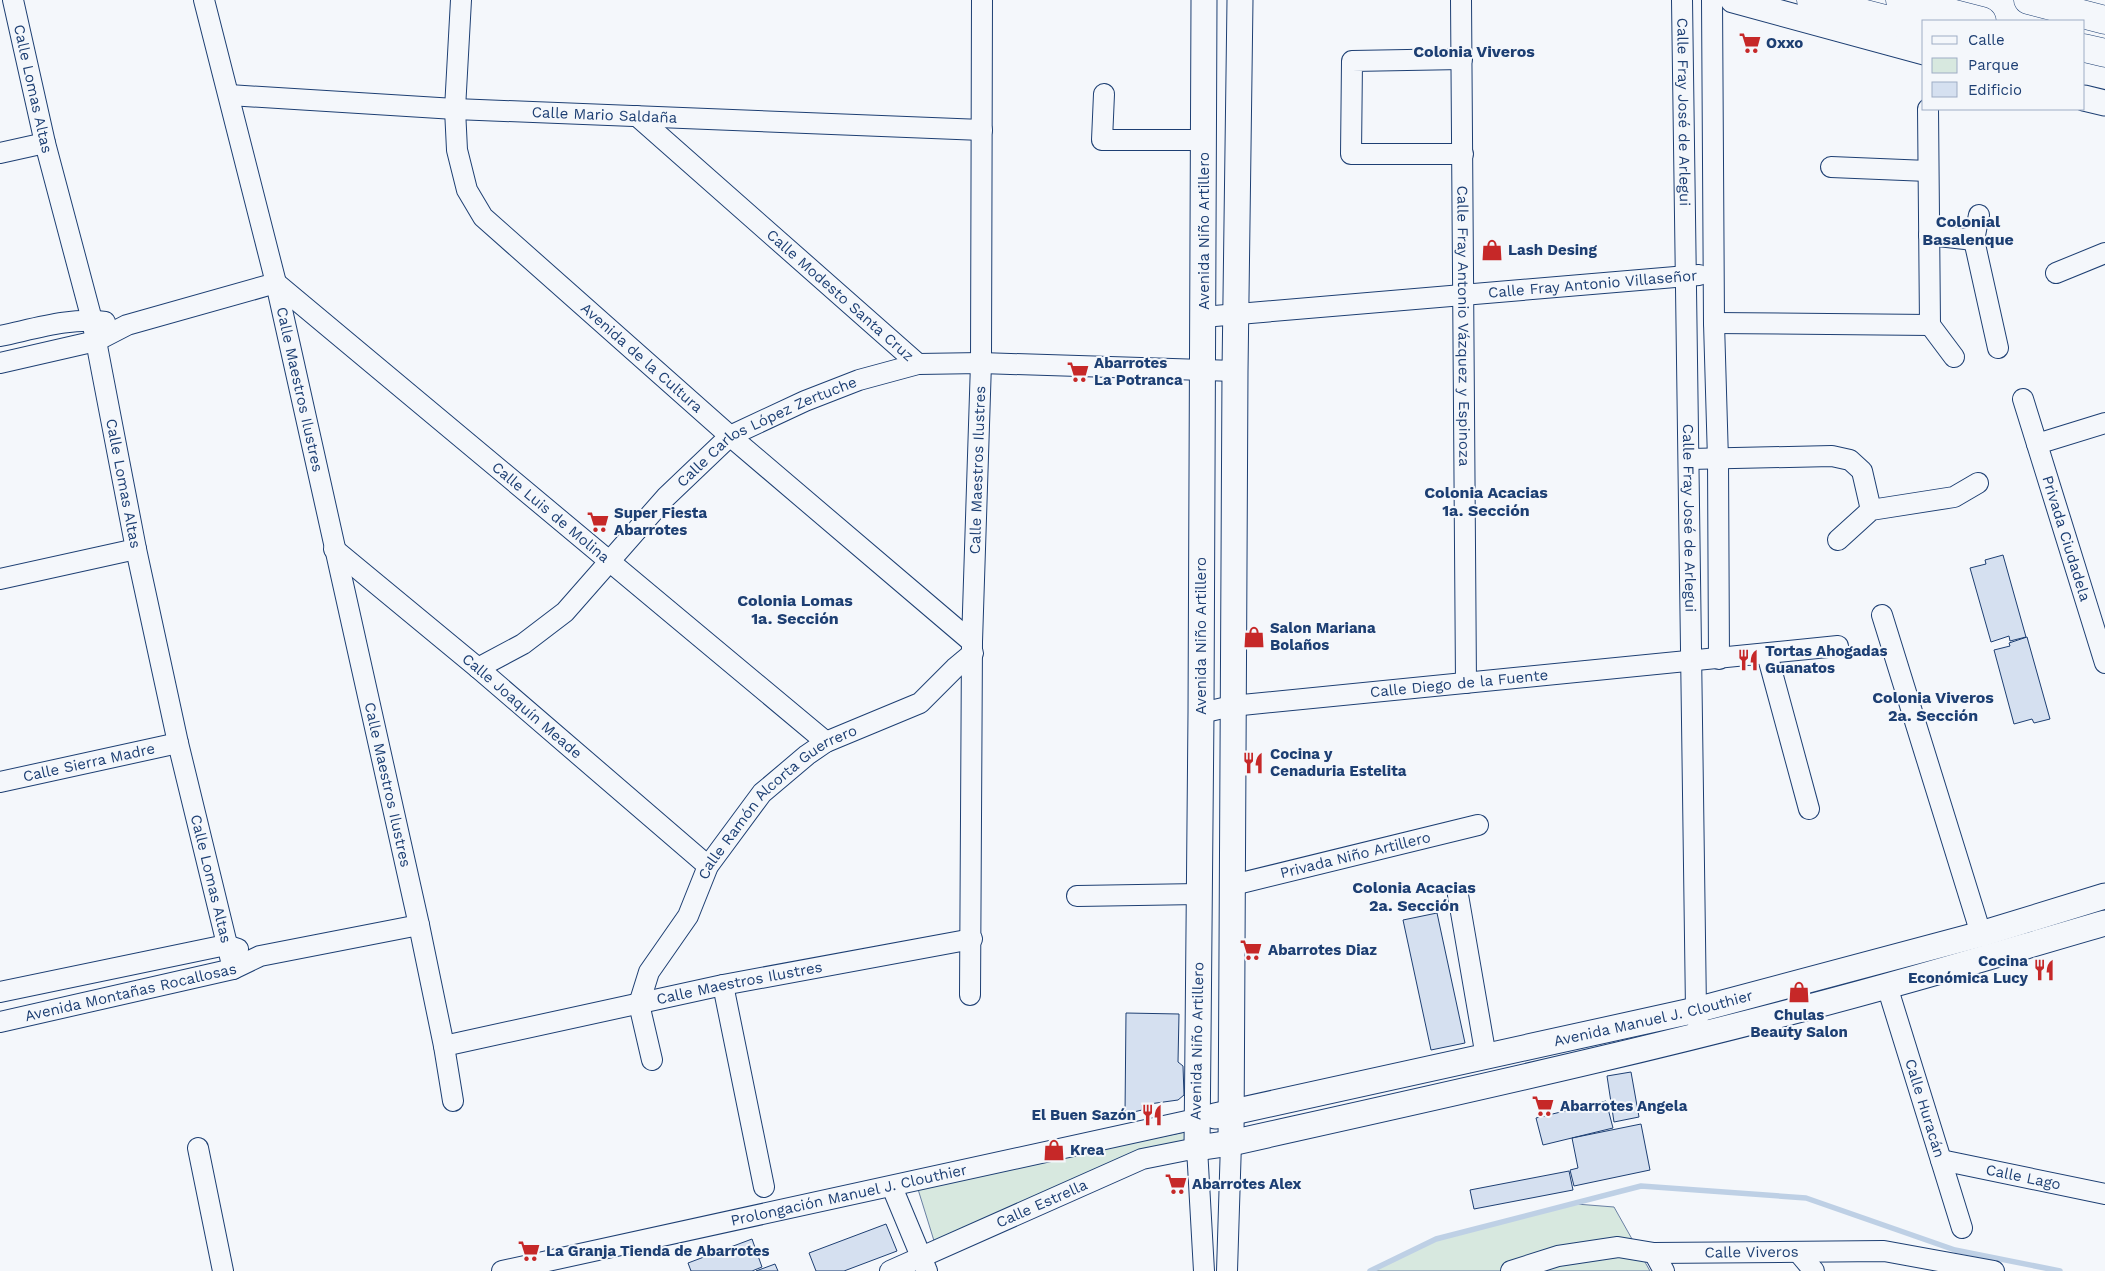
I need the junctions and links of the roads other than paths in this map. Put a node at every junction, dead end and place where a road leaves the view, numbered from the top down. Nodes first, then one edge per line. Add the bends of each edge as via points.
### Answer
1 (13, 0) edge
2 (204, 0) edge
3 (461, 0) edge
4 (982, 0) edge
5 (1204, 0) edge
6 (1240, 0) edge
7 (1461, 0) edge
8 (1682, 0) edge
9 (1712, 0) edge
10 (1733, 0) edge
11 (1811, 0) edge
12 (1900, 0) edge
13 (2030, 0) edge
14 (2105, 9) edge
15 (1978, 20) edge
16 (2105, 20) edge
17 (1922, 28) edge
18 (2085, 48) edge
19 (1922, 51) edge
20 (2105, 53) edge
21 (1462, 58) junction
22 (2085, 68) edge
23 (2105, 71) edge
24 (1104, 94) dead end
25 (228, 95) junction
26 (2085, 98) edge
27 (2105, 104) edge
28 (456, 109) junction
29 (1928, 110) edge
30 (637, 116) junction
31 (982, 130) junction
32 (1204, 140) junction
33 (45, 143) junction
34 (0, 153) edge
35 (1463, 154) junction
36 (1830, 167) dead end
37 (1928, 170) junction
38 (1979, 215) dead end
39 (1929, 235) junction
40 (1974, 240) junction
41 (2105, 253) edge
42 (2056, 272) dead end
43 (1714, 274) junction
44 (1686, 276) junction
45 (276, 283) junction
46 (1462, 296) junction
47 (1237, 314) junction
48 (1203, 317) junction
49 (92, 320) junction
50 (1714, 323) junction
51 (127, 325) junction
52 (1930, 325) junction
53 (0, 336) edge
54 (96, 340) junction
55 (1998, 348) dead end
56 (1954, 356) dead end
57 (0, 363) edge
58 (981, 363) junction
59 (918, 364) junction
60 (1202, 370) junction
61 (1235, 371) junction
62 (2023, 399) dead end
63 (2105, 423) edge
64 (730, 436) junction
65 (2037, 444) junction
66 (1689, 459) junction
67 (1718, 460) junction
68 (1978, 483) dead end
69 (1871, 510) junction
70 (1838, 540) dead end
71 (136, 549) junction
72 (334, 549) junction
73 (608, 561) junction
74 (0, 579) edge
75 (1882, 615) dead end
76 (1838, 646) dead end
77 (972, 648) junction
78 (1768, 654) junction
79 (1719, 659) junction
80 (1691, 661) junction
81 (2105, 663) edge
82 (478, 668) junction
83 (1466, 683) junction
84 (1232, 706) junction
85 (1201, 713) junction
86 (826, 742) junction
87 (178, 743) junction
88 (0, 782) edge
89 (1810, 809) dead end
90 (1478, 825) dead end
91 (708, 866) junction
92 (1233, 885) junction
93 (1199, 894) junction
94 (1458, 895) dead end
95 (1077, 896) dead end
96 (2105, 896) edge
97 (2105, 923) edge
98 (419, 925) junction
99 (1981, 934) junction
100 (972, 940) junction
101 (226, 945) junction
102 (260, 956) junction
103 (233, 969) junction
104 (723, 985) junction
105 (1887, 986) junction
106 (0, 992) edge
107 (970, 995) dead end
108 (639, 1004) junction
109 (1696, 1010) junction
110 (0, 1022) edge
111 (1701, 1034) junction
112 (444, 1046) junction
113 (1486, 1057) junction
114 (652, 1060) dead end
115 (453, 1101) dead end
116 (1230, 1114) junction
117 (1196, 1119) junction
118 (1231, 1142) junction
119 (198, 1148) dead end
120 (1197, 1148) junction
121 (1940, 1160) junction
122 (892, 1186) junction
123 (764, 1187) dead end
124 (2100, 1191) edge
125 (1962, 1228) dead end
126 (1798, 1252) junction
127 (1654, 1253) junction
128 (924, 1264) edge
129 (223, 1271) edge
130 (502, 1271) edge
131 (890, 1271) edge
132 (1204, 1271) edge
133 (1227, 1271) edge
134 (1511, 1271) edge
135 (1664, 1271) edge
136 (1814, 1271) edge
137 (1994, 1271) edge

1 - 33 street, Calle Lomas Altas
2 - 25 street, Calle Maestros Ilustres
3 - 28 street, Avenida de la Cultura
4 - 31 street, Calle Maestros Ilustres
5 - 32 main road, Avenida Niño Artillero
6 - 47 main road, Avenida Niño Artillero
7 - 21 street, Calle Fray Antonio Vázquez y Espinoza
8 - 44 street, Calle Fray José de Arlegui
9 - 43 street, Calle Fray José de Arlegui
10 - 19 main road
11 - 17 highway
12 - 15 highway
13 - 14 highway
13 - 16 highway
18 - 20 highway
21 - 35 street, Calle Fray Antonio Vázquez y Espinoza
21 - 35 street via 1352,61 1351,154
22 - 23 highway
24 - 32 street via 1102,140
25 - 28 street, Calle Mario Saldaña
25 - 45 street, Calle Maestros Ilustres
26 - 27 main road
28 - 30 street, Calle Mario Saldaña
28 - 64 street, Avenida de la Cultura via 457,150 467,190 483,217
29 - 37 street
30 - 31 street, Calle Mario Saldaña
30 - 59 street, Calle Modesto Santa Cruz
31 - 58 street, Calle Maestros Ilustres
32 - 48 main road, Avenida Niño Artillero
33 - 34 street
33 - 49 street, Calle Lomas Altas
35 - 46 street, Calle Fray Antonio Vázquez y Espinoza
36 - 37 street
37 - 39 street
38 - 40 street
39 - 40 street
39 - 52 street
40 - 55 street
41 - 42 street
43 - 44 street, Calle Fray Antonio Villaseñor
43 - 50 street, Calle Fray José de Arlegui
44 - 46 street, Calle Fray Antonio Villaseñor
44 - 66 street, Calle Fray José de Arlegui
45 - 51 street
45 - 72 street, Calle Maestros Ilustres
45 - 73 street, Calle Luis de Molina
46 - 47 street, Calle Fray Antonio Villaseñor
46 - 83 street, Calle Fray Antonio Vázquez y Espinoza
47 - 48 street, Calle Fray Antonio Villaseñor
47 - 61 main road, Avenida Niño Artillero
48 - 60 main road, Avenida Niño Artillero
49 - 51 street
49 - 53 street
49 - 54 street, Calle Lomas Altas
50 - 52 street
50 - 67 street, Calle Fray José de Arlegui
51 - 54 street
52 - 56 street
54 - 57 street
54 - 71 street, Calle Lomas Altas
58 - 59 street, Calle Modesto Santa Cruz
58 - 60 street, Calle Modesto Santa Cruz
58 - 77 street, Calle Maestros Ilustres
59 - 64 street, Calle Carlos López Zertuche via 859,380
60 - 61 street, Calle Modesto Santa Cruz
60 - 85 main road, Avenida Niño Artillero
61 - 84 main road, Avenida Niño Artillero
62 - 65 street, Privada Ciudadela
63 - 65 street
64 - 73 street, Calle Carlos López Zertuche via 666,497
64 - 77 street, Avenida de la Cultura
65 - 81 street, Privada Ciudadela
66 - 67 street
66 - 80 street, Calle Fray José de Arlegui
67 - 69 street via 1832,456 1850,460 1862,471
67 - 79 street, Calle Fray José de Arlegui
68 - 69 street via 1954,497
69 - 70 street
71 - 74 street
71 - 87 street, Calle Lomas Altas
72 - 82 street, Calle Joaquín Meade
72 - 98 street, Calle Maestros Ilustres
73 - 82 street, Calle Carlos López Zertuche via 566,612 523,644
73 - 86 street, Calle Luis de Molina
75 - 99 street
76 - 78 street, Calle Diego de la Fuente
77 - 86 street, Calle Ramón Alcorta Guerrero via 920,704
77 - 100 street, Calle Maestros Ilustres
78 - 79 street, Calle Diego de la Fuente
78 - 89 street
79 - 80 street, Calle Diego de la Fuente
80 - 83 street, Calle Diego de la Fuente
80 - 109 street, Calle Fray José de Arlegui
82 - 91 street, Calle Joaquín Meade
83 - 84 street, Calle Diego de la Fuente
84 - 85 street, Calle Diego de la Fuente
84 - 92 main road, Avenida Niño Artillero
85 - 93 main road, Avenida Niño Artillero
86 - 91 street, Calle Ramón Alcorta Guerrero via 762,794
87 - 88 street, Calle Sierra Madre
87 - 101 street, Calle Lomas Altas
90 - 92 street, Privada Niño Artillero
91 - 108 street, Calle Ramón Alcorta Guerrero via 688,916 649,972
92 - 116 main road, Avenida Niño Artillero
93 - 95 street
93 - 117 main road, Avenida Niño Artillero
94 - 113 street
96 - 99 main road, Avenida Manuel J. Clouthier
97 - 105 main road, Avenida Manuel J. Clouthier
98 - 102 street, Avenida Montañas Rocallosas
98 - 112 street, Calle Maestros Ilustres
99 - 109 main road, Avenida Manuel J. Clouthier
100 - 104 street, Calle Maestros Ilustres
100 - 107 street, Calle Maestros Ilustres
101 - 102 street, Avenida Montañas Rocallosas
101 - 103 street, Calle Lomas Altas
101 - 106 street, Avenida Montañas Rocallosas
102 - 103 street, Avenida Montañas Rocallosas
103 - 110 street, Avenida Montañas Rocallosas
104 - 108 street, Calle Maestros Ilustres
104 - 123 street
105 - 111 main road, Avenida Manuel J. Clouthier
105 - 121 street, Calle Huracán
108 - 112 street, Calle Maestros Ilustres
108 - 114 street
109 - 111 street, Calle Fray José de Arlegui
109 - 113 main road, Avenida Manuel J. Clouthier
111 - 118 main road, Avenida Manuel J. Clouthier
112 - 115 street
113 - 116 main road, Avenida Manuel J. Clouthier
116 - 117 main road, Avenida Manuel J. Clouthier
116 - 118 main road, Avenida Niño Artillero
117 - 120 main road, Avenida Niño Artillero
117 - 122 street, Prolongación Manuel J. Clouthier
118 - 120 main road, Avenida Manuel J. Clouthier
118 - 133 street, Avenida Niño Artillero
119 - 129 street
120 - 128 street, Calle Estrella via 1142,1159
120 - 132 street, Avenida Niño Artillero
121 - 124 street, Calle Lago
121 - 125 street, Calle Huracán
122 - 128 street
122 - 130 street, Prolongación Manuel J. Clouthier
126 - 127 street, Calle Viveros
126 - 136 street
126 - 137 street, Calle Viveros via 1884,1251
127 - 134 street, Calle Viveros via 1618,1247 1558,1256
127 - 135 street
128 - 131 street, Calle Estrella

